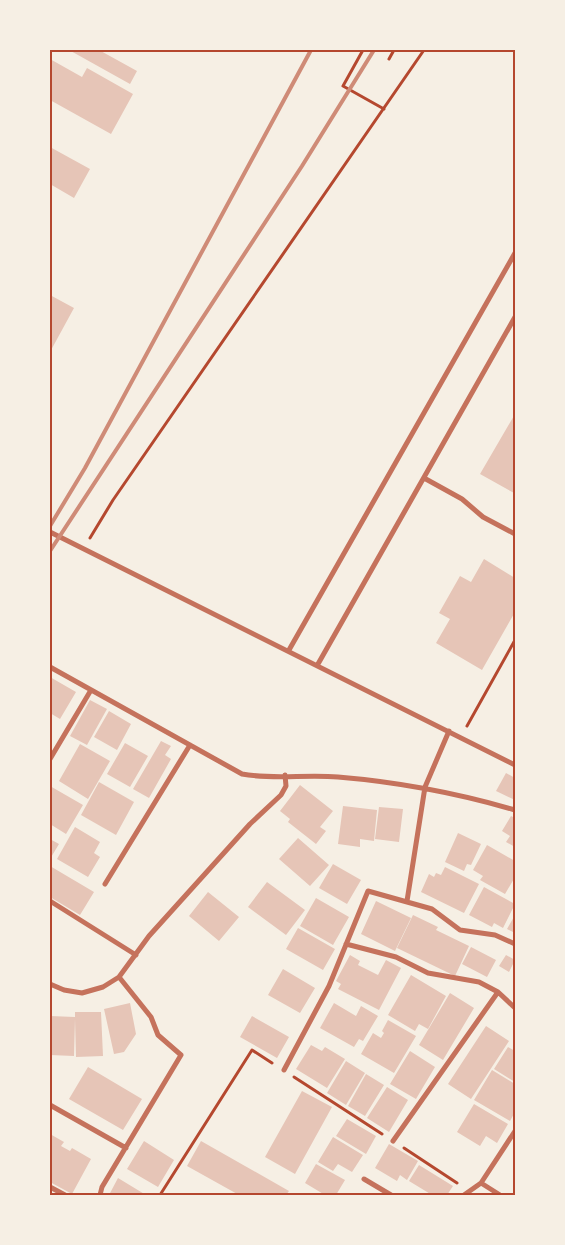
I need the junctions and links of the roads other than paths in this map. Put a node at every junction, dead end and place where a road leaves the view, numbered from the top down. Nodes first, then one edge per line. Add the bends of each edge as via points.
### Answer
1 (515, 253) edge
2 (515, 318) edge
3 (424, 478) junction
4 (50, 532) edge
5 (515, 534) edge
6 (289, 650) junction
7 (318, 664) junction
8 (50, 667) edge
9 (92, 690) junction
10 (449, 731) junction
11 (190, 745) junction
12 (50, 759) edge
13 (515, 765) edge
14 (285, 775) junction
15 (425, 787) junction
16 (515, 810) edge
17 (105, 884) dead end
18 (50, 900) edge
19 (407, 901) junction
20 (346, 944) junction
21 (515, 944) edge
22 (136, 955) junction
23 (119, 977) junction
24 (50, 984) edge
25 (498, 992) junction
26 (515, 1008) edge
27 (284, 1070) road end
28 (50, 1105) edge
29 (515, 1131) edge
30 (393, 1141) road end
31 (126, 1148) junction
32 (364, 1179) dead end
33 (481, 1183) junction
34 (50, 1187) edge
35 (466, 1193) edge
36 (65, 1195) edge
37 (100, 1195) edge
38 (391, 1195) edge
39 (500, 1195) edge

1 - 6 street
2 - 3 street
3 - 5 street
3 - 7 street
4 - 6 street
6 - 7 street
7 - 10 street
8 - 9 street
9 - 11 street
9 - 12 street
10 - 13 street
10 - 15 street
11 - 14 street via 242,774
11 - 17 street
14 - 15 street via 338,777
14 - 22 street via 286,786 280,795 195,884
15 - 16 street
15 - 19 street
18 - 22 street
19 - 20 street via 368,891
19 - 21 street via 432,910 460,930 495,935
20 - 25 street via 396,957 428,973 478,982
20 - 27 street via 329,986
22 - 23 street
23 - 24 street via 82,993
23 - 31 street via 151,1018 158,1035 181,1055
25 - 26 street
25 - 30 street
28 - 31 street
29 - 33 street
31 - 37 street
32 - 38 street
33 - 35 street
33 - 39 street
34 - 36 street

